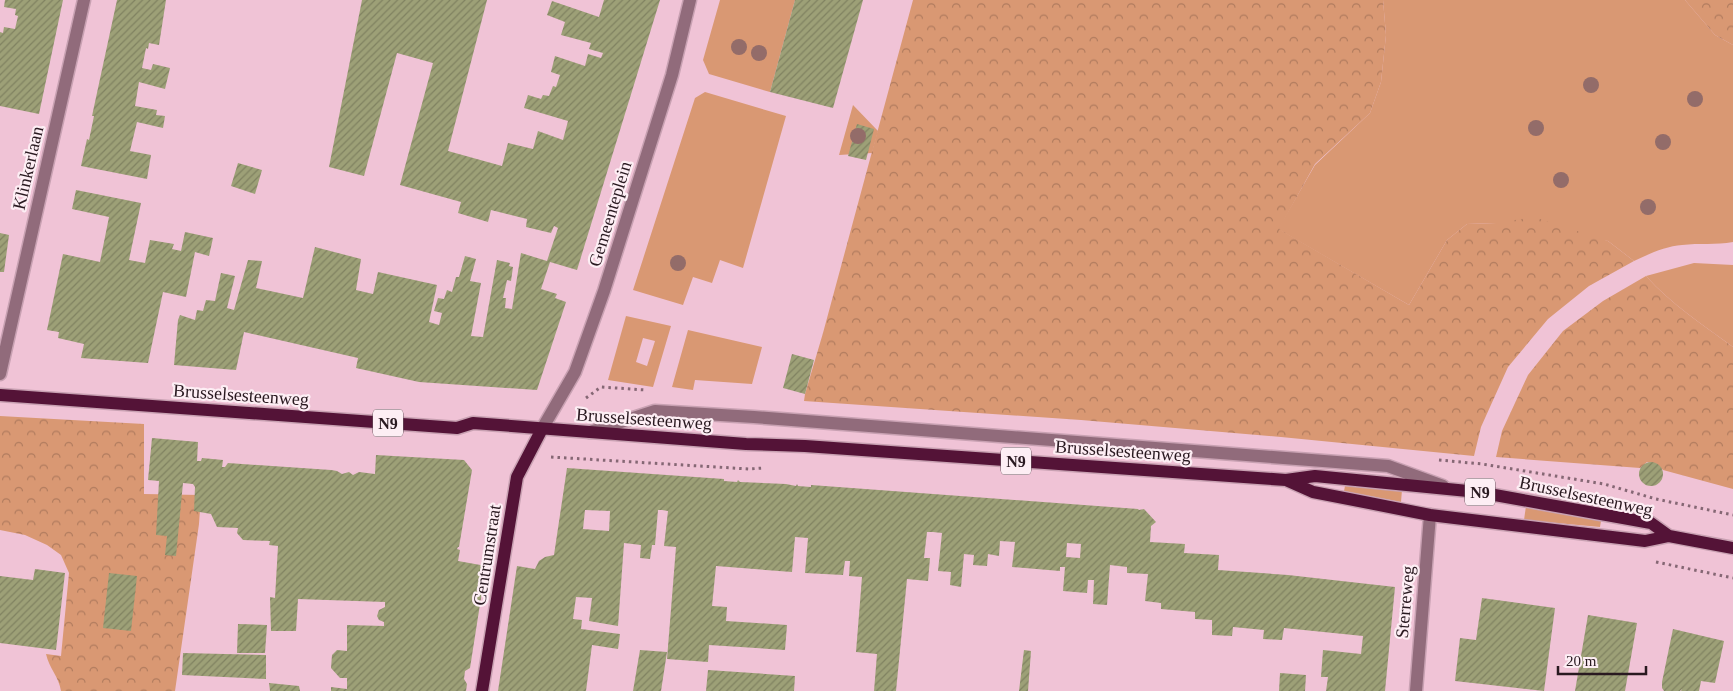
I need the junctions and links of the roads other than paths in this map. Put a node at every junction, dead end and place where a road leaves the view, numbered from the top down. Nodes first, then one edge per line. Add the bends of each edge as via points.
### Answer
1 (84, 0) edge
2 (690, 0) edge
3 (0, 374) edge
4 (0, 395) edge
5 (542, 429) junction
6 (589, 432) junction
7 (1286, 480) junction
8 (1450, 489) junction
9 (1430, 515) junction
10 (1669, 536) junction
11 (1733, 548) edge
12 (482, 691) edge
13 (1416, 691) edge

1 - 3 street, Klinkerlaan
2 - 5 street, Gemeenteplein via 672,75 604,291 575,372
4 - 5 main road, Brusselsesteenweg / N9 via 457,428 473,424
5 - 6 main road, Brusselsesteenweg / N9
5 - 12 main road, Centrumstraat via 516,477
6 - 7 main road, Brusselsesteenweg / N9
6 - 8 street via 655,411 754,417 1388,466
7 - 8 main road, Brusselsesteenweg / N9 via 1314,476
7 - 9 main road, Brusselsesteenweg / N9 via 1313,492
8 - 10 main road, Brusselsesteenweg / N9 via 1651,524
9 - 10 main road, Brusselsesteenweg / N9 via 1645,541
9 - 13 street, Sterreweg
10 - 11 main road, Brusselsesteenweg / N9

